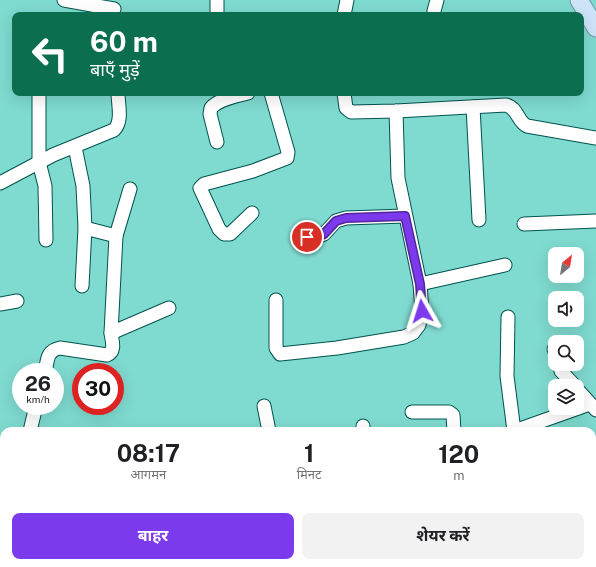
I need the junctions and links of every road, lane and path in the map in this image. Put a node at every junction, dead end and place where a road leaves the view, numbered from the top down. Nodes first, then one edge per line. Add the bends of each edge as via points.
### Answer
1 (64, 0) edge
2 (347, 0) edge
3 (579, 0) edge
4 (114, 8) edge
5 (345, 12) edge
6 (596, 28) edge
7 (39, 96) edge
8 (118, 96) edge
9 (237, 96) edge
10 (272, 96) edge
11 (344, 96) edge
12 (473, 107) junction
13 (396, 111) junction
14 (596, 138) edge
15 (217, 142) dead end
16 (75, 147) junction
17 (39, 162) junction
18 (0, 183) edge
19 (130, 189) dead end
20 (252, 213) dead end
21 (405, 216) junction
22 (479, 220) dead end
23 (596, 221) edge
24 (524, 224) dead end
25 (85, 228) junction
26 (116, 236) junction
27 (307, 237) dead end
28 (46, 240) dead end
29 (505, 265) dead end
30 (420, 284) junction
31 (82, 286) dead end
32 (276, 300) dead end
33 (17, 301) dead end
34 (0, 304) edge
35 (169, 308) dead end
36 (508, 317) dead end
37 (111, 333) junction
38 (47, 363) edge
39 (561, 371) edge
40 (568, 379) edge
41 (584, 397) edge
42 (264, 406) dead end
43 (593, 407) edge
44 (412, 412) dead end
45 (34, 415) edge
46 (31, 427) edge
47 (268, 427) edge
48 (454, 427) edge
49 (514, 427) edge
50 (527, 427) edge

1 - 4 street
2 - 5 street
3 - 6 main road
7 - 17 street
8 - 16 street via 118,126
9 - 15 street via 211,108 210,114
10 - 20 street via 288,152 287,158 204,184 200,188 224,234 230,234
11 - 13 street via 346,108 351,112
12 - 13 street
12 - 14 street via 510,106 527,126
12 - 22 street
13 - 21 street via 398,178
16 - 17 street
16 - 25 street via 82,176
17 - 18 street
17 - 28 street via 45,186
19 - 26 street
21 - 27 street via 346,218 336,221 324,234
21 - 30 street
23 - 24 street
25 - 26 street
25 - 31 street
26 - 37 street
29 - 30 street
30 - 32 street via 422,319 412,333 404,337 280,354 277,351
33 - 34 street
35 - 37 street
36 - 49 street via 507,372
37 - 38 street via 113,349 110,354 60,348 51,351
39 - 40 street
41 - 43 street
42 - 47 street
43 - 50 street
44 - 48 street via 449,412 453,415
45 - 46 street

